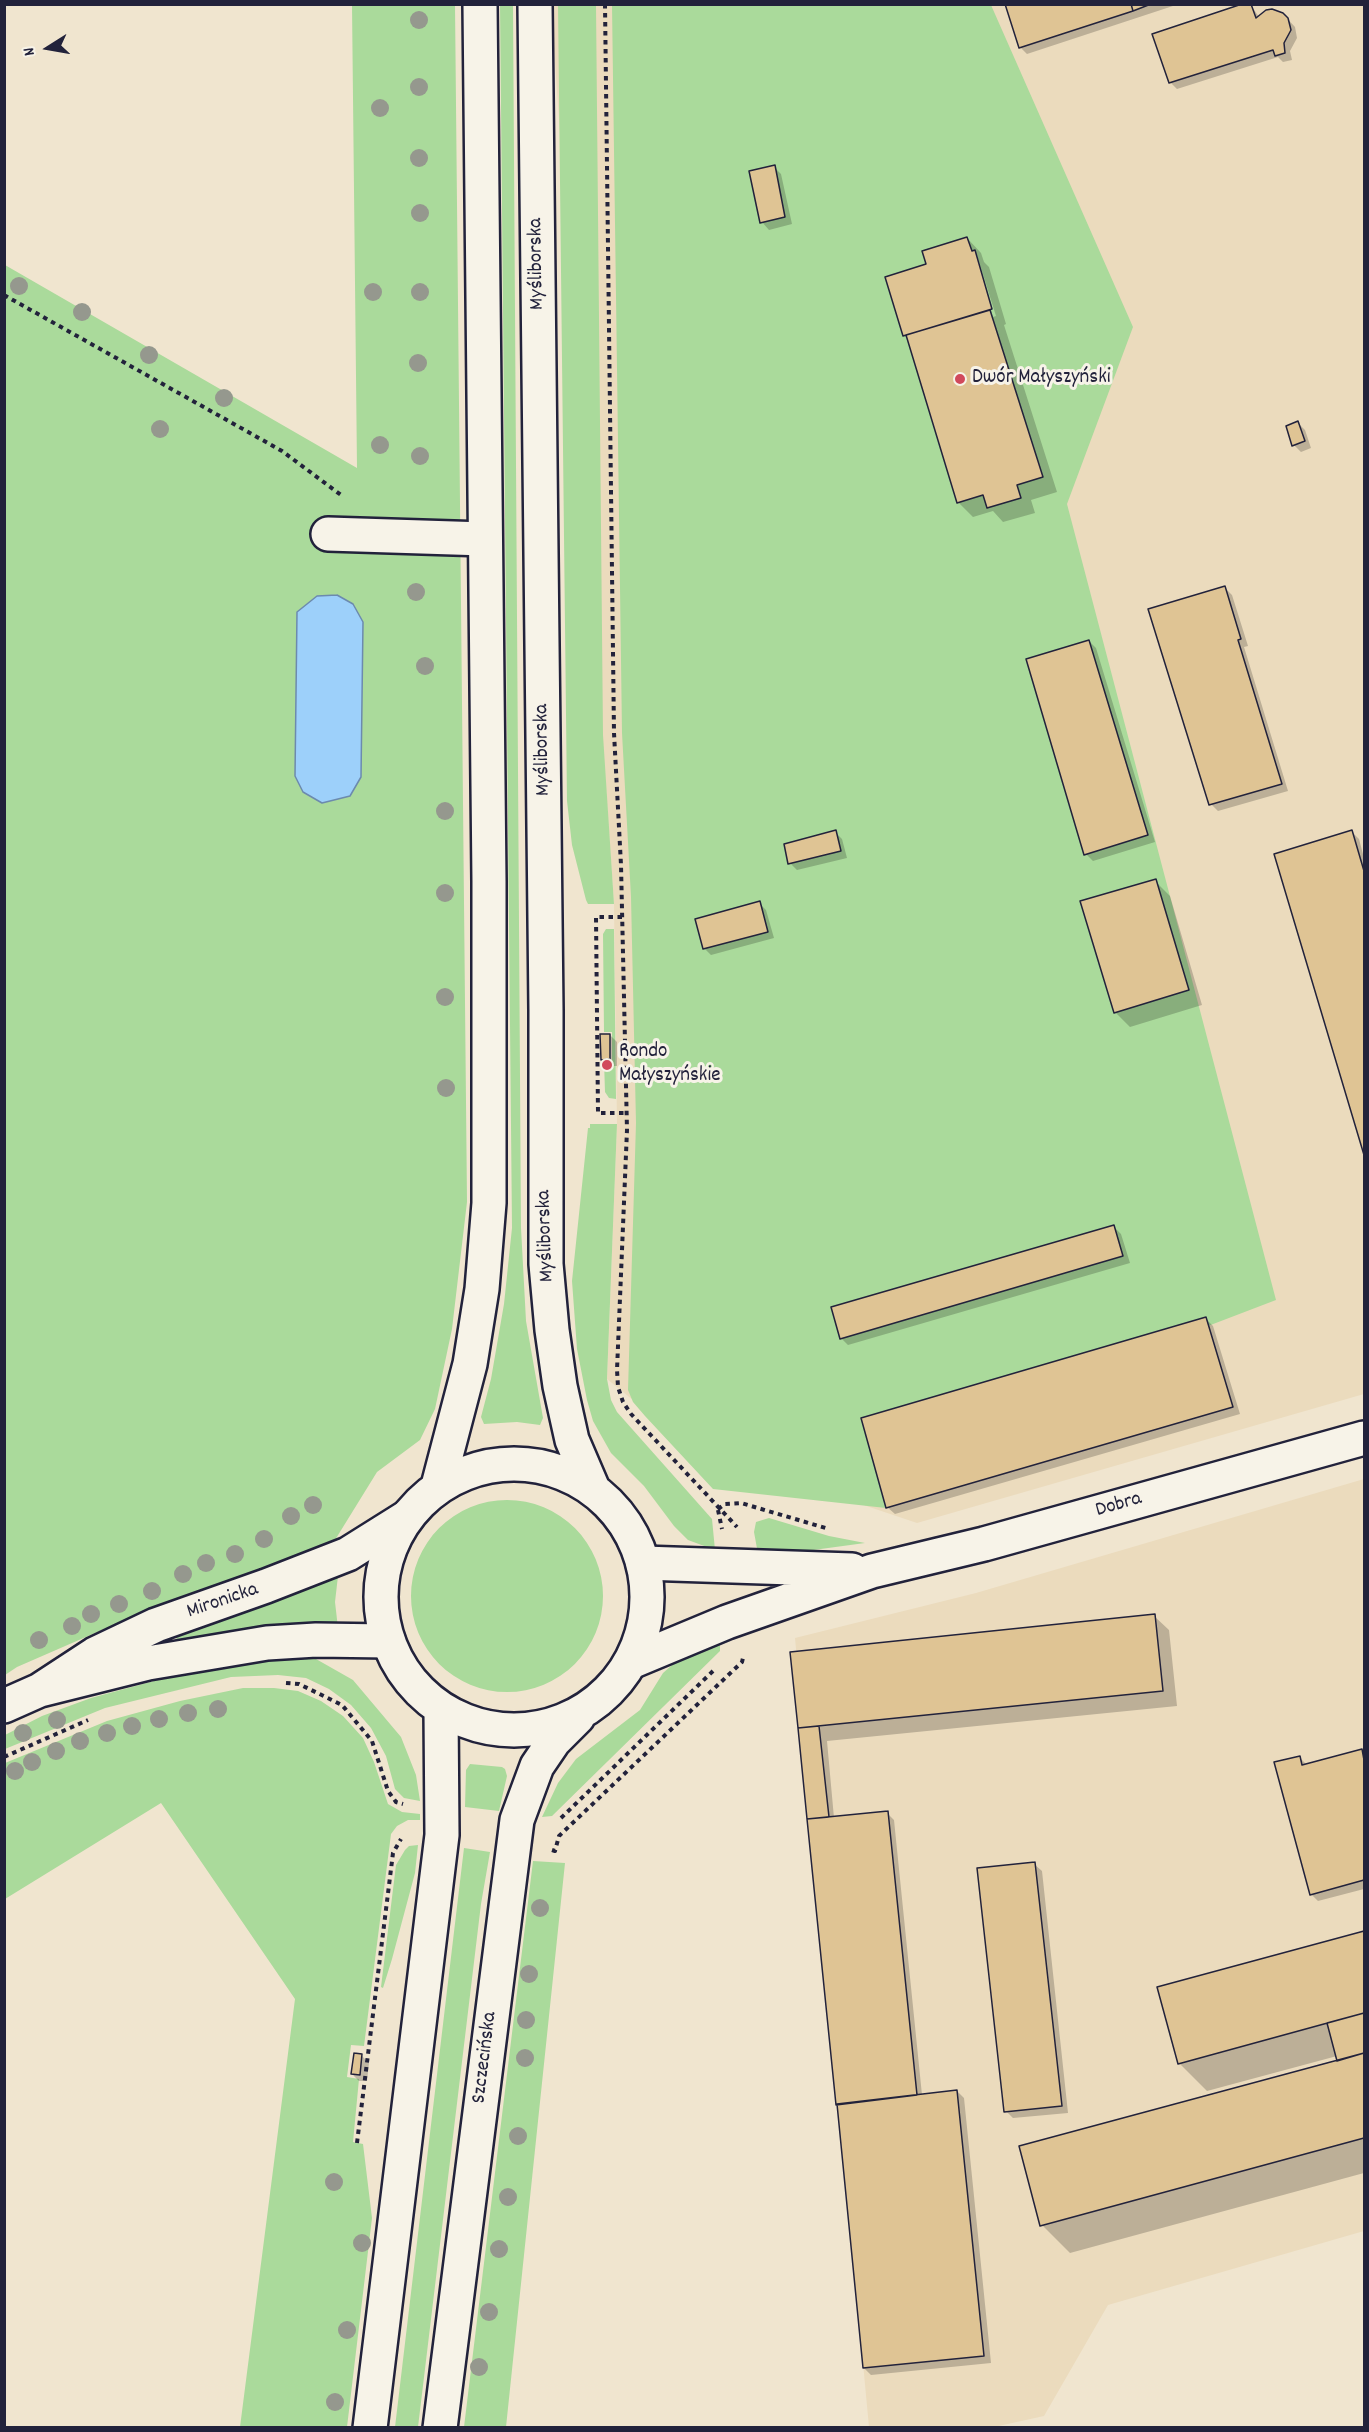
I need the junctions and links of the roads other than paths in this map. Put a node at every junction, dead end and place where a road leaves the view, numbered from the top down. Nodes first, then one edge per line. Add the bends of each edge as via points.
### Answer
1 (480, 4) edge
2 (535, 4) edge
3 (342, 534) road end
4 (485, 539) junction
5 (1365, 1438) edge
6 (438, 1486) junction
7 (593, 1489) junction
8 (407, 1516) junction
9 (643, 1563) junction
10 (872, 1571) junction
11 (388, 1641) junction
12 (631, 1662) junction
13 (40, 1690) junction
14 (4, 1706) edge
15 (441, 1710) junction
16 (586, 1710) junction
17 (370, 2427) edge
18 (440, 2427) edge

1 - 4 main road
2 - 7 main road, Myśliborska via 546,1264 560,1386 572,1440
3 - 4 main road
4 - 6 main road via 489,1203 482,1289 470,1364
5 - 10 main road, Dobra via 984,1544
6 - 7 main road via 475,1468 516,1463 556,1470
6 - 8 main road
7 - 9 main road via 624,1521
8 - 11 main road via 386,1554 380,1598
8 - 13 main road, Mironicka via 348,1554 156,1625 95,1654
9 - 10 main road, Dobra
9 - 12 main road via 646,1614
10 - 12 main road, Dobra via 727,1622
11 - 13 main road, Mironicka via 267,1643 148,1663
11 - 15 main road via 409,1680
12 - 16 main road via 612,1689
13 - 14 main road, Mironicka
15 - 16 main road via 476,1725 514,1731 551,1725
15 - 17 main road via 442,1835
16 - 18 main road, Szczecińska via 554,1741 537,1766 517,1820

